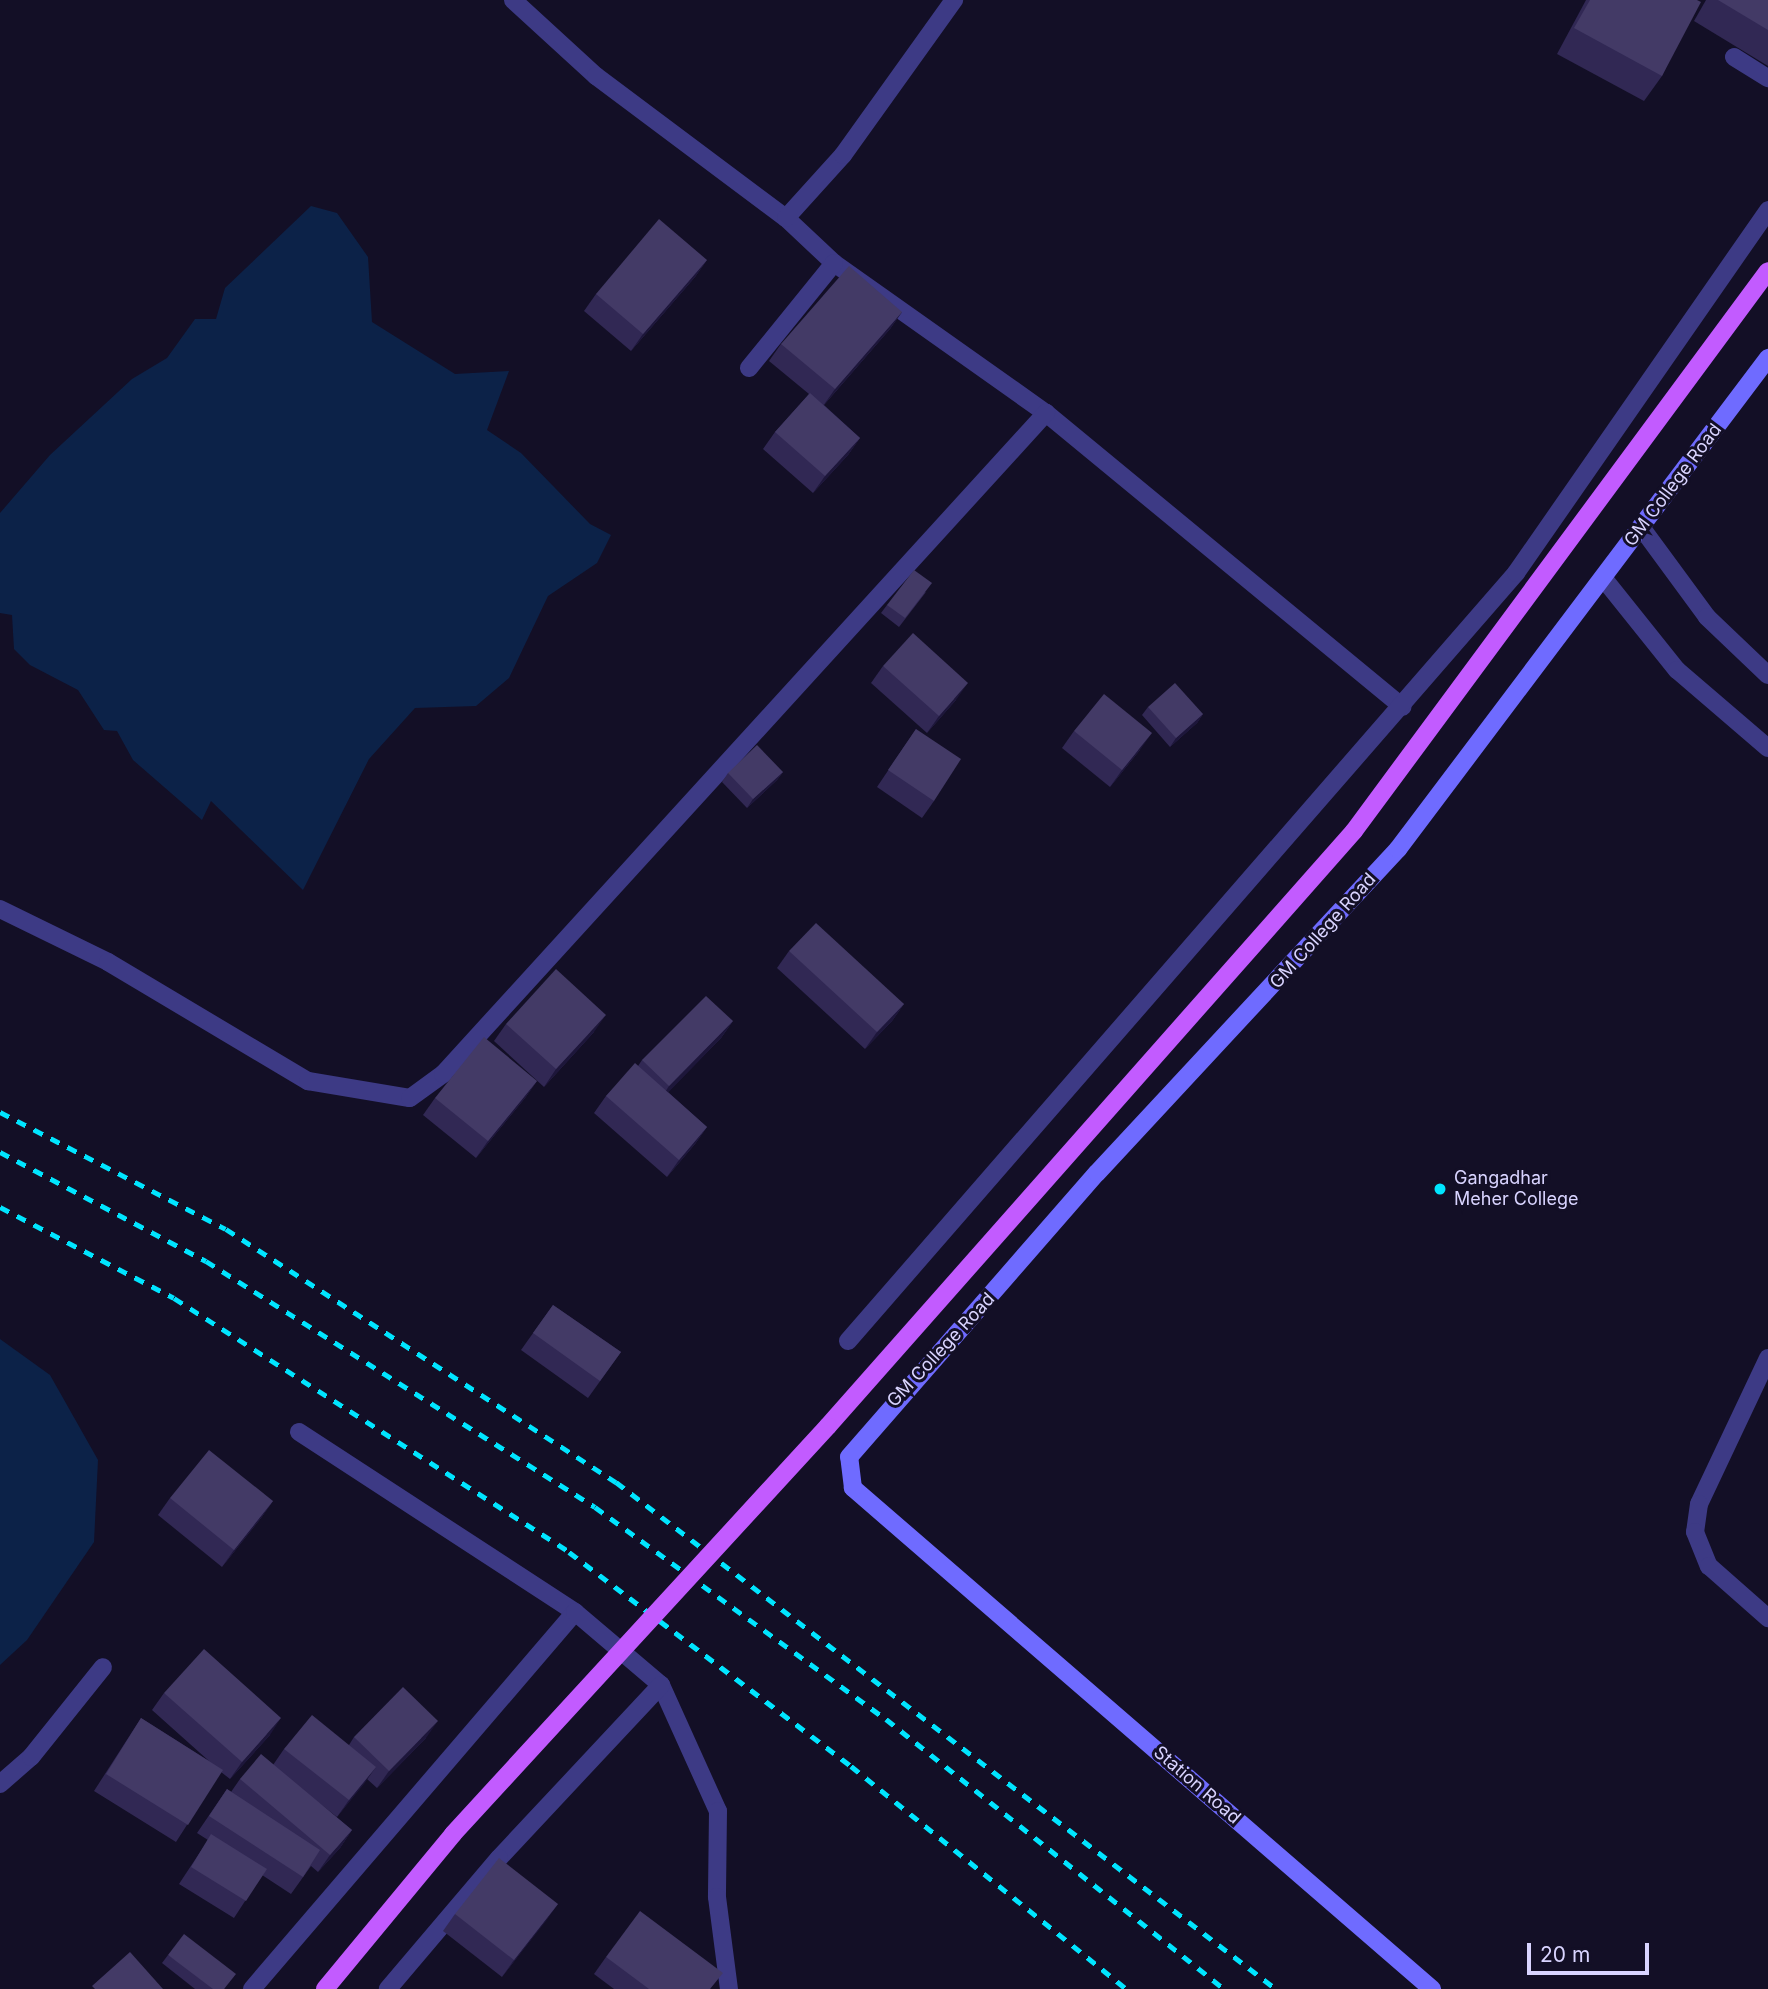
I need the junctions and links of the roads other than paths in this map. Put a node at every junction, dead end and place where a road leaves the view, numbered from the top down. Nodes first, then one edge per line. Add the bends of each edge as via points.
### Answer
1 (513, 0) edge
2 (954, 0) edge
3 (1734, 57) dead end
4 (1768, 78) edge
5 (1768, 209) edge
6 (786, 219) junction
7 (834, 263) junction
8 (1768, 271) edge
9 (1768, 358) edge
10 (749, 368) dead end
11 (1046, 413) junction
12 (1642, 527) junction
13 (1604, 579) junction
14 (1768, 676) edge
15 (1403, 707) junction
16 (1768, 748) edge
17 (0, 909) edge
18 (848, 1341) dead end
19 (1768, 1358) edge
20 (299, 1432) dead end
21 (847, 1475) joint
22 (575, 1612) junction
23 (1768, 1618) edge
24 (103, 1667) dead end
25 (661, 1685) junction
26 (0, 1784) edge
27 (252, 1989) edge
28 (325, 1989) edge
29 (388, 1989) edge
30 (729, 1989) edge
31 (1432, 1989) edge

1 - 6 street via 596,76
2 - 6 street via 843,155
3 - 4 street
5 - 15 street via 1516,573
6 - 7 street
7 - 10 street
7 - 11 street
8 - 28 main road, bridge via 1354,831 837,1416 453,1834
9 - 12 street, GM College Road
11 - 15 street
11 - 17 street via 443,1074 410,1098 308,1081 108,962
12 - 13 street, GM College Road
12 - 14 street via 1707,617
13 - 16 street via 1677,670
13 - 21 street, GM College Road via 1398,849 894,1400 849,1457
15 - 18 street
19 - 23 street via 1699,1504 1695,1532 1709,1566
20 - 22 street
21 - 31 street, Station Road via 853,1488
22 - 25 street
22 - 27 street
24 - 26 street via 31,1757
25 - 29 street via 499,1858
25 - 30 street via 718,1811 717,1897

